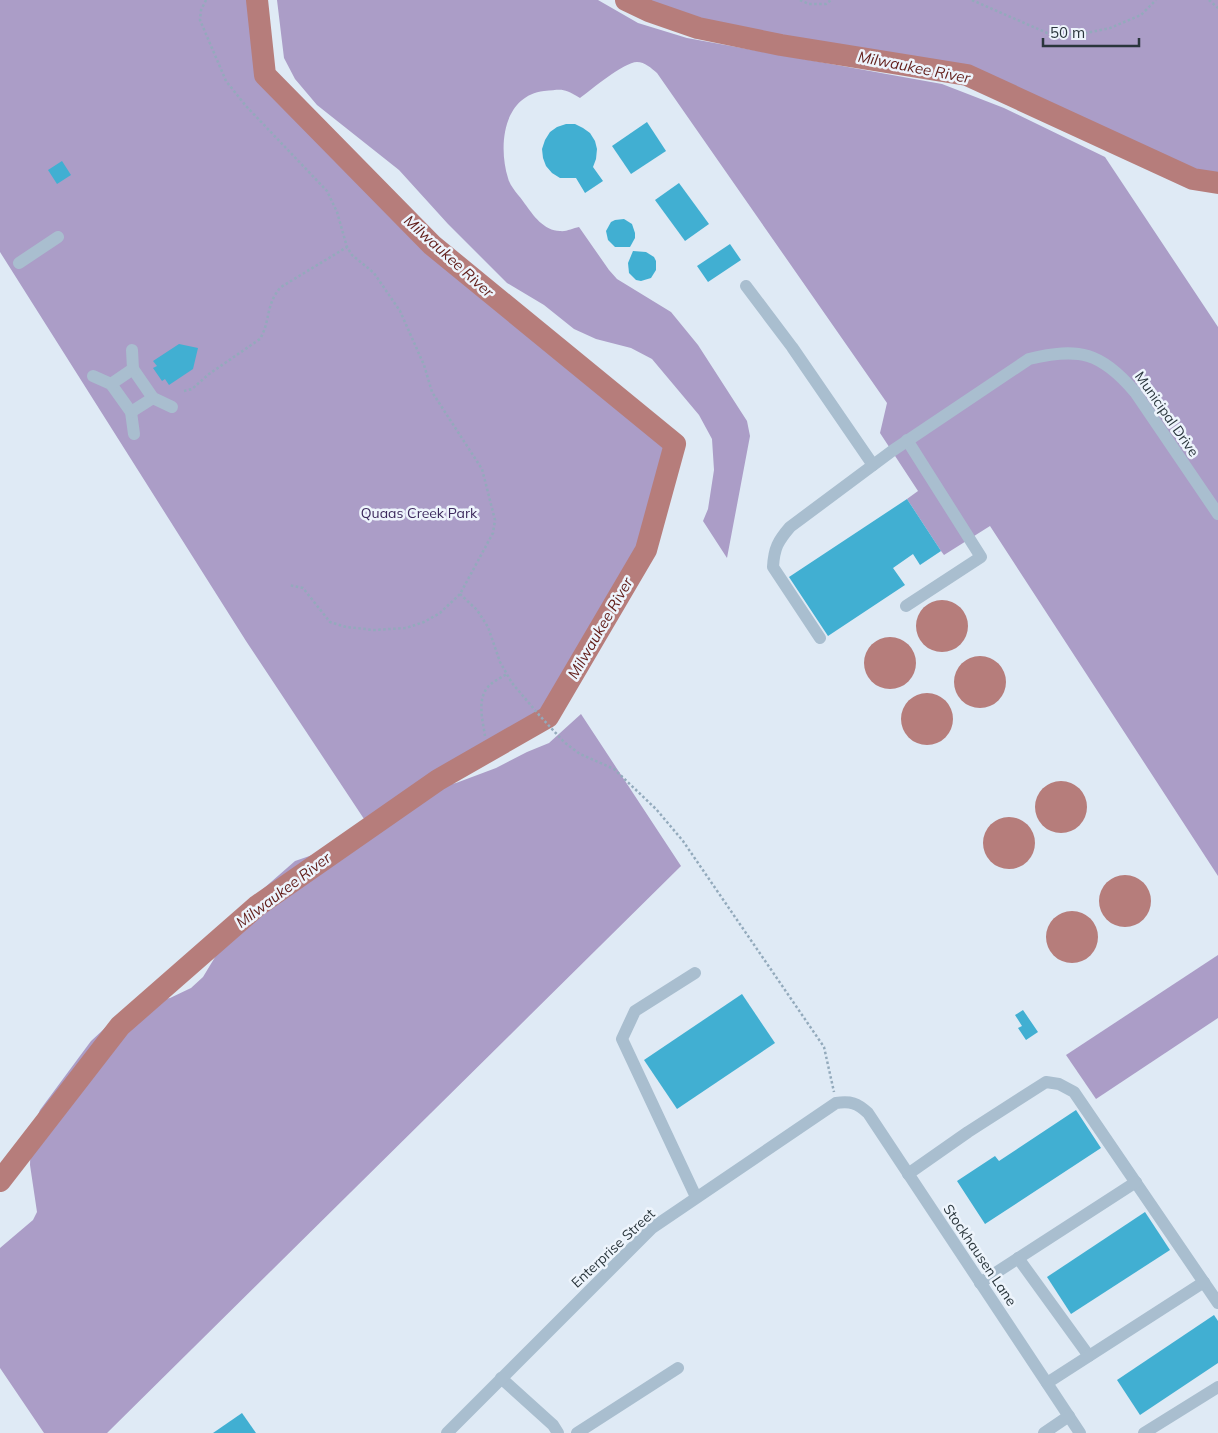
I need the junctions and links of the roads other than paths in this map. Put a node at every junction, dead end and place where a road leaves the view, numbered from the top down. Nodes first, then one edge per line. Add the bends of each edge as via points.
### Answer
1 (58, 237) dead end
2 (19, 263) dead end
3 (746, 286) dead end
4 (132, 350) dead end
5 (133, 369) junction
6 (93, 376) dead end
7 (111, 384) junction
8 (153, 398) junction
9 (172, 407) dead end
10 (131, 412) junction
11 (134, 434) dead end
12 (907, 440) junction
13 (873, 465) junction
14 (1218, 514) edge
15 (906, 606) dead end
16 (820, 638) dead end
17 (695, 973) dead end
18 (843, 1102) joint
19 (908, 1174) junction
20 (1136, 1182) junction
21 (696, 1197) junction
22 (1018, 1258) junction
23 (1204, 1282) junction
24 (980, 1283) junction
25 (1218, 1303) edge
26 (1089, 1356) junction
27 (678, 1368) dead end
28 (501, 1378) junction
29 (1047, 1383) junction
30 (1218, 1387) edge
31 (1069, 1416) junction
32 (447, 1433) edge
33 (558, 1433) edge
34 (577, 1433) edge
35 (1044, 1433) edge
36 (1080, 1433) edge
37 (1144, 1433) edge

1 - 2 street
3 - 13 street
4 - 5 street
5 - 7 street
5 - 8 street
6 - 7 street
7 - 10 street
8 - 9 street
8 - 10 street
10 - 11 street
12 - 13 street, Municipal Drive
12 - 14 street, Municipal Drive via 1029,359 1053,354 1084,355 1120,374
12 - 15 street via 981,557
13 - 16 street, Municipal Drive via 790,527 776,545 773,567
17 - 21 street via 635,1012 622,1039
18 - 19 street, Stockhausen Lane via 859,1104 868,1113
18 - 21 street, Enterprise Street
19 - 20 street via 1046,1082 1074,1092
19 - 24 street, Stockhausen Lane
20 - 22 street
20 - 23 street
21 - 28 street, Enterprise Street via 652,1228
22 - 24 street
22 - 26 street
23 - 25 street
23 - 26 street
24 - 29 street, Stockhausen Lane
26 - 29 street
27 - 34 street
28 - 32 street, Enterprise Street
28 - 33 street
29 - 31 street, Stockhausen Lane
30 - 37 street
31 - 35 street
31 - 36 street, Stockhausen Lane

